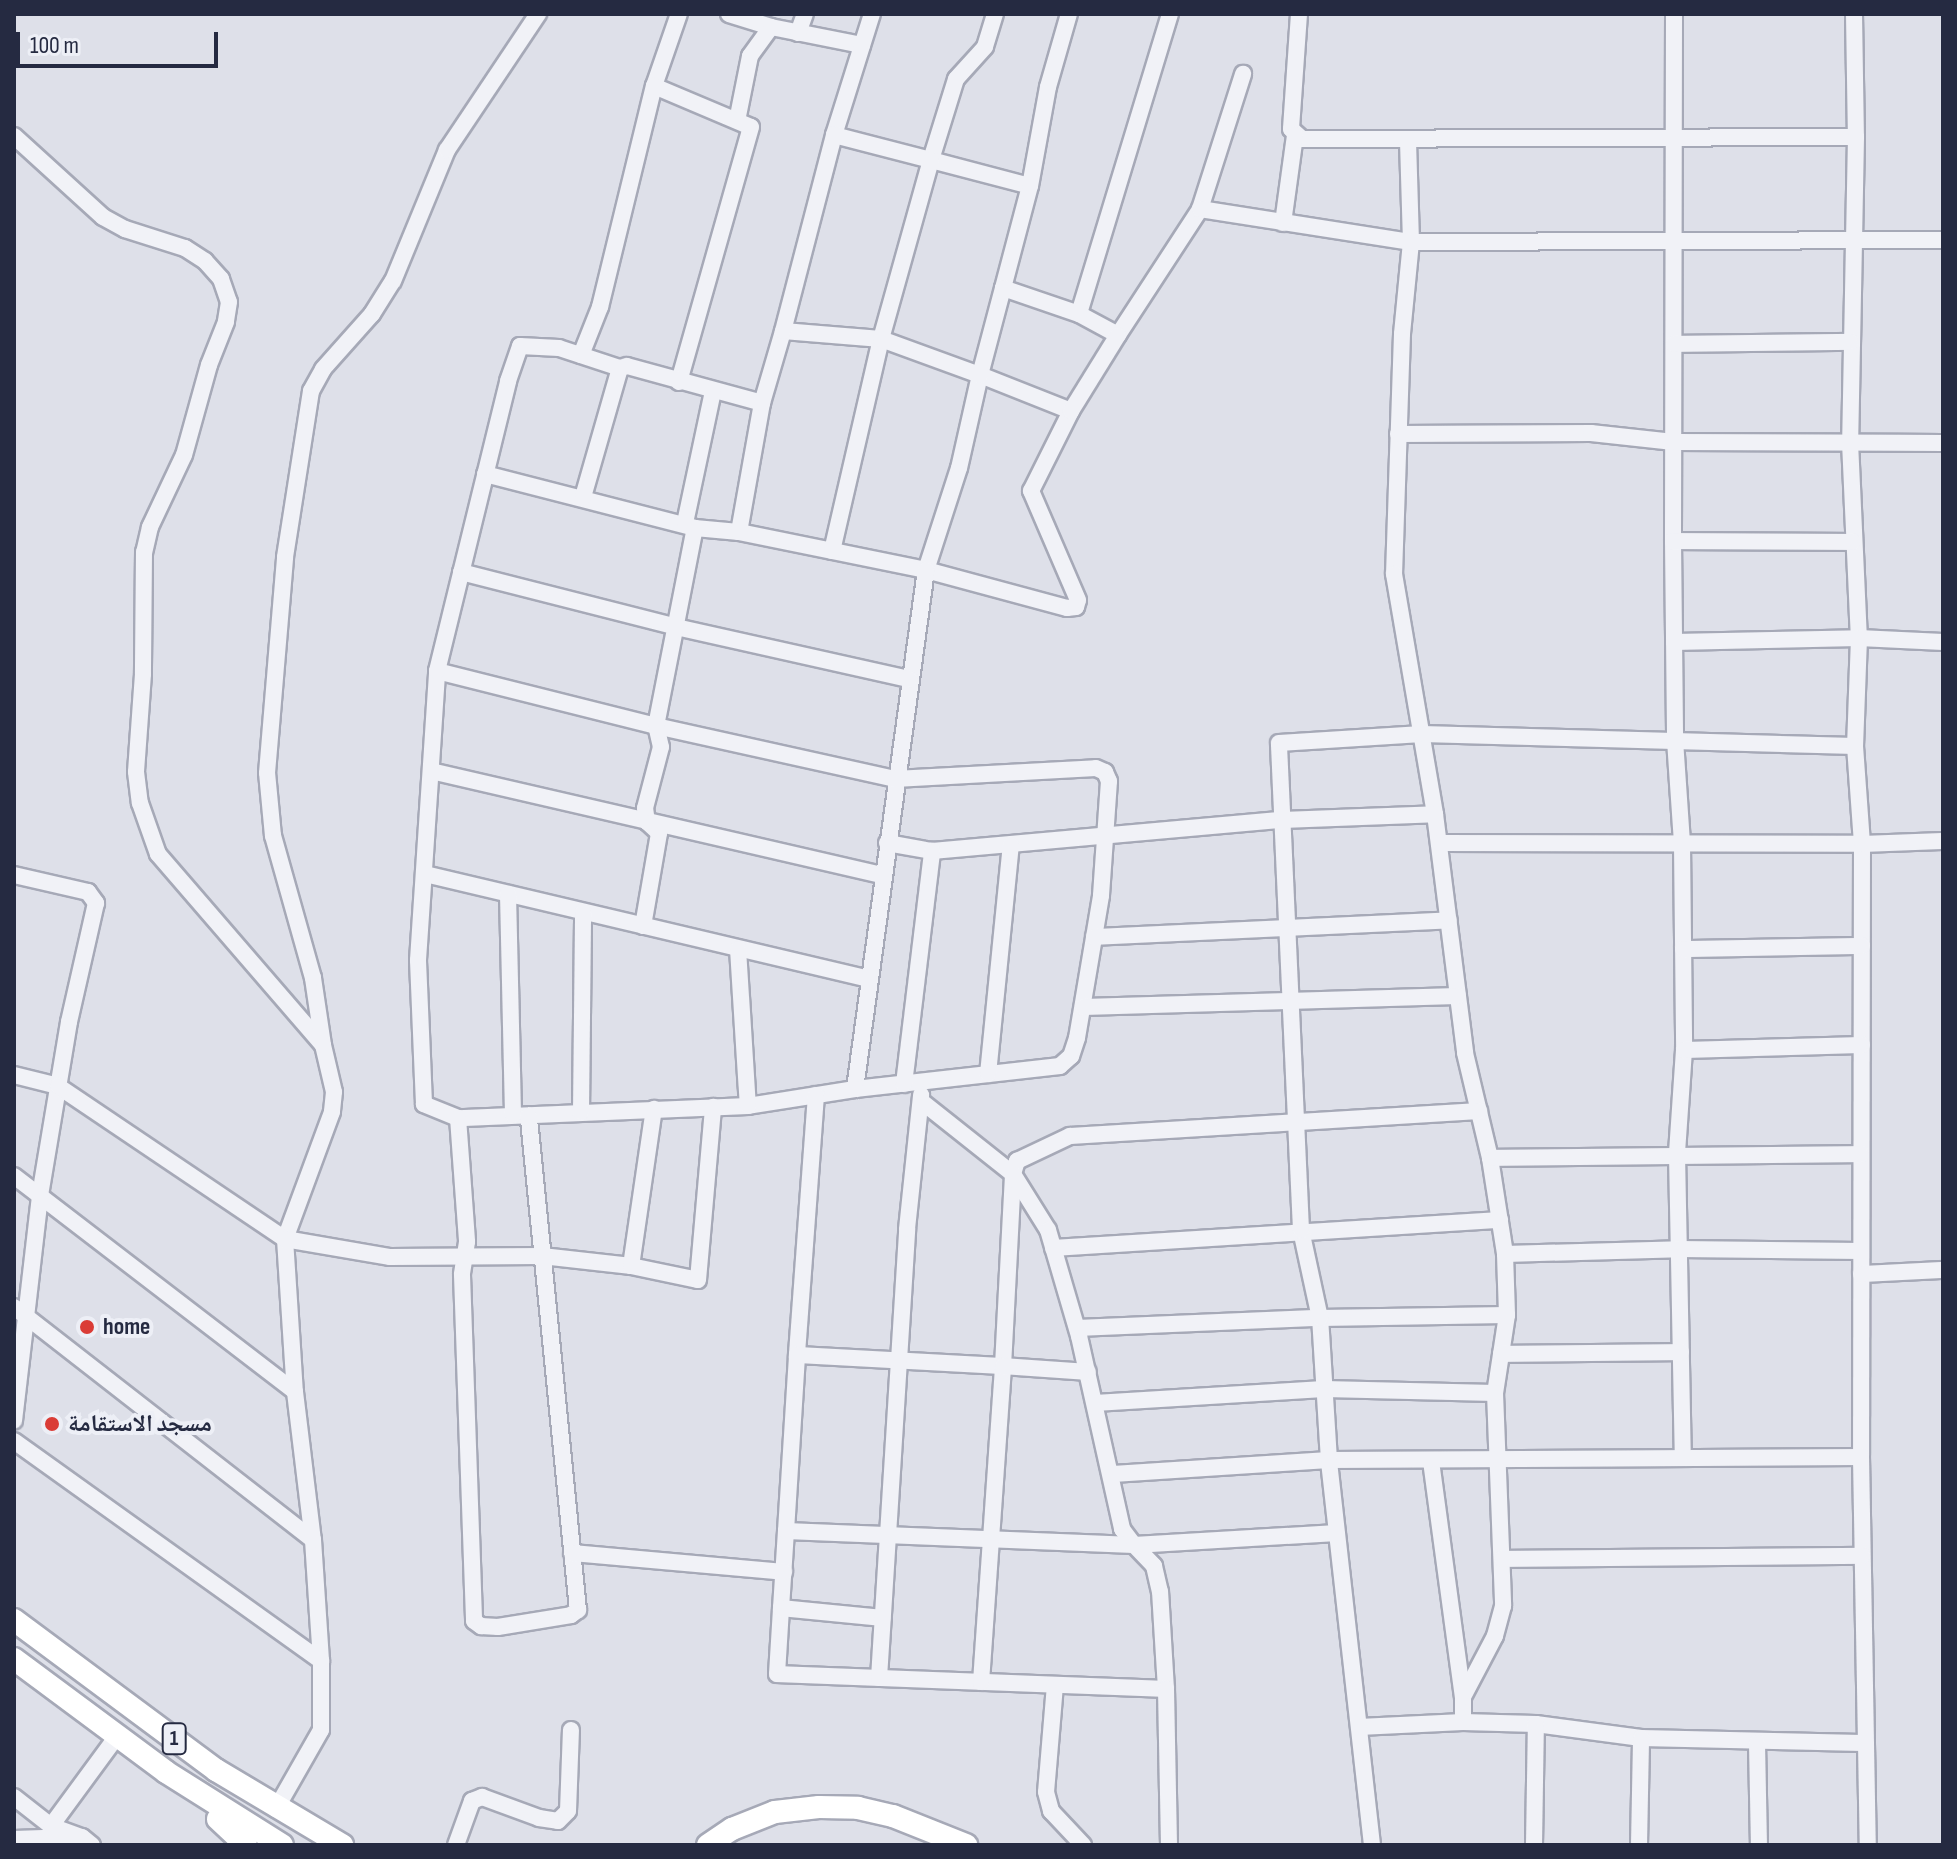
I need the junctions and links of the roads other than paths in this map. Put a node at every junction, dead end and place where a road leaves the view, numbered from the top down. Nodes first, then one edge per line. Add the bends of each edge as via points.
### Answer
1 (538, 14) edge
2 (679, 14) edge
3 (729, 14) edge
4 (805, 14) edge
5 (872, 14) edge
6 (995, 14) edge
7 (1069, 14) edge
8 (1170, 14) edge
9 (1299, 14) edge
10 (1674, 14) edge
11 (1854, 14) edge
12 (771, 27) junction
13 (798, 33) junction
14 (862, 45) junction
15 (1243, 74) dead end
16 (654, 86) junction
17 (737, 121) junction
18 (834, 135) junction
19 (1295, 135) junction
20 (14, 136) edge
21 (1856, 137) junction
22 (1672, 138) junction
23 (1408, 141) junction
24 (931, 160) junction
25 (1030, 186) junction
26 (1200, 209) junction
27 (1283, 223) junction
28 (1853, 240) junction
29 (1943, 240) edge
30 (1411, 242) junction
31 (1673, 242) junction
32 (1003, 288) junction
33 (1079, 314) junction
34 (783, 331) junction
35 (1118, 335) junction
36 (881, 339) junction
37 (1850, 342) junction
38 (1674, 344) junction
39 (581, 355) junction
40 (620, 368) junction
41 (980, 375) junction
42 (679, 382) junction
43 (713, 391) junction
44 (762, 403) junction
45 (1071, 411) junction
46 (1398, 434) junction
47 (1674, 442) junction
48 (1850, 442) junction
49 (1943, 443) edge
50 (485, 474) junction
51 (583, 497) junction
52 (690, 525) junction
53 (739, 532) junction
54 (1673, 541) junction
55 (1853, 542) junction
56 (832, 551) junction
57 (926, 570) junction
58 (461, 572) junction
59 (676, 627) junction
60 (1859, 638) junction
61 (1674, 642) junction
62 (1943, 642) edge
63 (437, 671) junction
64 (909, 679) junction
65 (656, 726) junction
66 (1422, 734) junction
67 (1675, 740) junction
68 (1855, 746) junction
69 (431, 771) junction
70 (895, 779) junction
71 (1435, 814) junction
72 (1282, 820) junction
73 (647, 822) junction
74 (1106, 834) junction
75 (1943, 841) edge
76 (887, 843) junction
77 (1439, 843) junction
78 (1682, 844) junction
79 (1862, 844) junction
80 (1011, 845) junction
81 (932, 851) junction
82 (425, 874) junction
83 (14, 875) edge
84 (883, 875) junction
85 (508, 894) junction
86 (583, 912) junction
87 (1449, 920) junction
88 (643, 926) junction
89 (1286, 928) junction
90 (1094, 937) junction
91 (1862, 946) junction
92 (738, 949) junction
93 (1683, 949) junction
94 (869, 979) junction
95 (1458, 996) junction
96 (1290, 1001) junction
97 (1083, 1007) junction
98 (323, 1045) junction
99 (1862, 1045) junction
100 (1684, 1050) junction
101 (988, 1074) junction
102 (14, 1075) edge
103 (923, 1082) junction
104 (904, 1084) junction
105 (58, 1086) junction
106 (855, 1089) junction
107 (816, 1095) junction
108 (921, 1101) junction
109 (748, 1106) junction
110 (713, 1107) junction
111 (654, 1109) junction
112 (1479, 1111) junction
113 (581, 1112) junction
114 (521, 1115) junction
115 (458, 1118) junction
116 (1296, 1124) junction
117 (1677, 1154) junction
118 (1861, 1154) junction
119 (1490, 1158) junction
120 (1013, 1174) junction
121 (14, 1176) edge
122 (40, 1196) junction
123 (1500, 1220) junction
124 (1301, 1230) junction
125 (285, 1239) junction
126 (1053, 1248) junction
127 (1679, 1249) junction
128 (1861, 1251) junction
129 (1505, 1254) junction
130 (542, 1256) junction
131 (464, 1257) junction
132 (631, 1266) junction
133 (1943, 1270) edge
134 (1861, 1274) junction
135 (20, 1311) edge
136 (1507, 1315) junction
137 (1320, 1318) junction
138 (1077, 1328) junction
139 (1681, 1352) junction
140 (1501, 1354) junction
141 (797, 1355) junction
142 (898, 1358) junction
143 (1003, 1366) junction
144 (1088, 1372) junction
145 (1324, 1389) junction
146 (295, 1392) junction
147 (1495, 1393) junction
148 (1095, 1403) junction
149 (14, 1420) edge
150 (14, 1441) edge
151 (1861, 1457) junction
152 (1683, 1458) junction
153 (1329, 1460) junction
154 (1500, 1460) junction
155 (1431, 1461) junction
156 (1113, 1474) junction
157 (786, 1531) junction
158 (1337, 1533) junction
159 (887, 1535) junction
160 (991, 1539) junction
161 (313, 1540) junction
162 (1134, 1545) junction
163 (572, 1553) junction
164 (1862, 1556) junction
165 (1502, 1559) junction
166 (784, 1572) junction
167 (781, 1608) junction
168 (883, 1618) junction
169 (14, 1620) edge
170 (14, 1659) edge
171 (321, 1661) junction
172 (879, 1678) junction
173 (981, 1682) junction
174 (1055, 1685) junction
175 (1166, 1689) junction
176 (1463, 1697) junction
177 (1463, 1722) junction
178 (1536, 1724) junction
179 (1359, 1727) junction
180 (571, 1730) dead end
181 (117, 1736) junction
182 (1641, 1738) junction
183 (1757, 1743) junction
184 (1865, 1743) junction
185 (166, 1772) junction
186 (14, 1797) edge
187 (276, 1809) junction
188 (51, 1826) junction
189 (14, 1839) edge
190 (87, 1841) edge
191 (246, 1845) edge
192 (282, 1845) edge
193 (342, 1845) edge
194 (456, 1845) edge
195 (708, 1845) edge
196 (966, 1845) edge
197 (1083, 1845) edge
198 (1169, 1845) edge
199 (1372, 1845) edge
200 (1534, 1845) edge
201 (1639, 1845) edge
202 (1759, 1845) edge
203 (1868, 1845) edge

1 - 98 street via 447,150 393,281 311,391 285,557 267,773 273,836 313,978
2 - 16 street
3 - 12 street
4 - 13 street
5 - 14 street
6 - 24 street via 985,47 956,79
7 - 25 street via 1048,87
8 - 33 street
9 - 19 street via 1291,129
10 - 22 street
11 - 21 street
12 - 13 street
12 - 17 street via 750,56
13 - 14 street
14 - 18 street
15 - 26 street
16 - 17 street
16 - 39 street via 600,307
17 - 42 street via 751,127
18 - 24 street
18 - 34 street
19 - 23 street
19 - 27 street
20 - 98 street via 103,217 185,248 205,261 221,279 229,302 184,455 144,552 136,772 140,803 158,854
21 - 22 street
21 - 28 street
22 - 23 street
22 - 31 street
23 - 30 street
24 - 25 street
24 - 36 street
25 - 32 street
26 - 27 street
26 - 35 street
27 - 30 street
28 - 29 street
28 - 31 street
28 - 37 street
30 - 31 street
30 - 46 street
31 - 38 street
32 - 33 street
32 - 41 street
33 - 35 street
34 - 36 street
34 - 44 street
35 - 45 street
36 - 41 street
36 - 56 street
37 - 38 street
37 - 48 street
38 - 47 street
39 - 40 street
39 - 50 street via 520,346
40 - 42 street
40 - 51 street
41 - 45 street
41 - 57 street via 959,468
42 - 43 street
43 - 44 street
43 - 52 street
44 - 53 street
45 - 57 street via 1031,491 1078,600 1076,607
46 - 47 street via 1591,433
46 - 66 street via 1394,574
47 - 48 street
47 - 54 street
48 - 49 street
48 - 55 street
50 - 51 street
50 - 58 street
51 - 52 street
52 - 53 street
52 - 59 street
53 - 56 street
54 - 55 street
54 - 61 street
55 - 60 street
56 - 57 street
57 - 64 street
58 - 59 street
58 - 63 street
59 - 64 street
59 - 65 street
60 - 61 street
60 - 62 street
60 - 68 street
61 - 67 street
63 - 65 street
63 - 69 street
64 - 70 street
65 - 70 street
65 - 73 street via 661,747 645,808
66 - 67 street
66 - 71 street
66 - 72 street via 1279,743
67 - 68 street
67 - 78 street
68 - 79 street
69 - 73 street
69 - 82 street
70 - 74 street via 1096,768 1109,781
70 - 76 street
71 - 72 street
71 - 77 street
72 - 74 street
72 - 89 street
73 - 84 street
73 - 88 street via 659,833
74 - 80 street
74 - 90 street
75 - 79 street
76 - 81 street
76 - 84 street
77 - 78 street
77 - 87 street
78 - 79 street
78 - 93 street
79 - 91 street
80 - 81 street
80 - 101 street
81 - 104 street
82 - 85 street
82 - 115 street via 418,960 424,1104
83 - 105 street via 88,892 96,903
84 - 94 street
85 - 86 street
85 - 114 street
86 - 88 street
86 - 113 street
87 - 89 street
87 - 95 street
88 - 92 street
89 - 90 street
89 - 96 street
90 - 97 street
91 - 93 street
91 - 99 street
92 - 94 street
92 - 109 street
93 - 100 street
94 - 106 street
95 - 96 street
95 - 112 street
96 - 97 street
96 - 116 street
97 - 101 street via 1067,1063
98 - 125 street via 334,1092 332,1112
99 - 100 street
99 - 118 street
100 - 117 street
101 - 103 street
102 - 105 street
103 - 104 street
103 - 108 street
104 - 106 street
105 - 122 street
105 - 125 street
106 - 107 street
107 - 109 street
107 - 141 street
108 - 120 street
108 - 142 street
109 - 110 street
110 - 111 street
110 - 132 street via 698,1280
111 - 113 street
111 - 132 street
112 - 116 street
112 - 119 street
113 - 114 street
114 - 115 street
114 - 130 street
115 - 131 street
116 - 120 street via 1070,1136 1017,1161
116 - 124 street
117 - 118 street
117 - 119 street
117 - 127 street
118 - 128 street
119 - 123 street
120 - 126 street via 1048,1230
120 - 143 street
121 - 122 street
122 - 135 street
122 - 146 street
123 - 124 street
123 - 129 street
124 - 126 street
124 - 137 street
125 - 131 street via 390,1257
125 - 146 street
126 - 138 street
127 - 128 street
127 - 129 street
127 - 139 street
128 - 134 street
129 - 136 street
130 - 131 street
130 - 132 street
130 - 163 street
131 - 163 street via 474,1621 498,1627 571,1615 578,1610
133 - 134 street
134 - 151 street
135 - 149 street
135 - 161 street
136 - 137 street
136 - 140 street
137 - 138 street
137 - 145 street
138 - 144 street
139 - 140 street
139 - 152 street
140 - 147 street
141 - 142 street
141 - 157 street
142 - 143 street
142 - 159 street
143 - 144 street
143 - 160 street
144 - 148 street
145 - 147 street
145 - 148 street
145 - 153 street
146 - 161 street
147 - 154 street
148 - 156 street
150 - 171 street
151 - 152 street
151 - 164 street
152 - 154 street
153 - 155 street
153 - 156 street
153 - 158 street
154 - 155 street
154 - 165 street
155 - 176 street
156 - 162 street via 1122,1529
157 - 159 street
157 - 166 street
158 - 162 street
158 - 179 street
159 - 160 street
159 - 168 street
160 - 162 street
160 - 173 street
161 - 171 street
162 - 175 street via 1154,1566 1160,1591
163 - 166 street
164 - 165 street
164 - 184 street
165 - 176 street via 1503,1606 1495,1636
166 - 167 street
167 - 168 street
167 - 172 street via 777,1674
168 - 172 street
169 - 187 highway, 1
170 - 181 highway, 1
171 - 187 street via 321,1730
172 - 173 street
173 - 174 street
174 - 175 street
174 - 197 street via 1046,1792 1051,1811
175 - 198 street
176 - 177 street
177 - 178 street
177 - 179 street
178 - 182 street
178 - 200 street
179 - 199 street
180 - 194 street via 568,1811 558,1821 482,1797 472,1801
181 - 185 highway, 1
181 - 188 street
182 - 183 street
182 - 201 street
183 - 184 street
183 - 202 street
184 - 203 street
185 - 191 highway
185 - 192 highway, 1
186 - 188 street
187 - 193 highway, 1
188 - 190 street
189 - 190 street
195 - 196 highway via 775,1812 819,1807 893,1816

